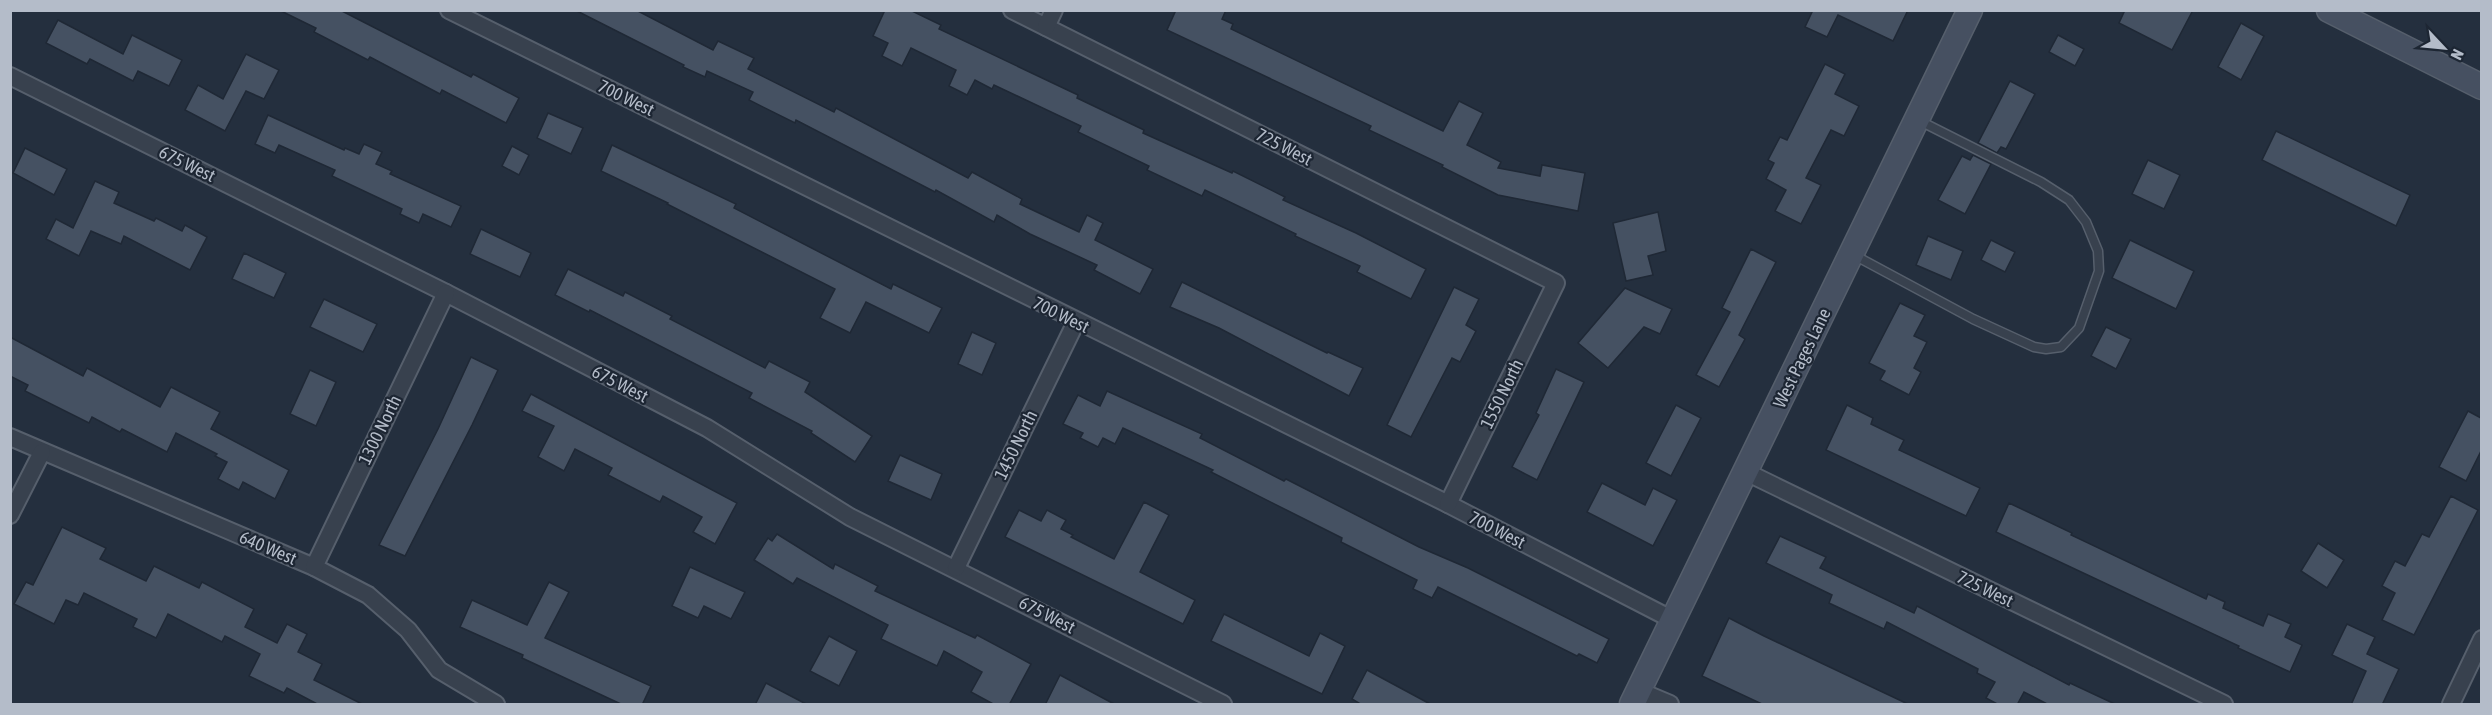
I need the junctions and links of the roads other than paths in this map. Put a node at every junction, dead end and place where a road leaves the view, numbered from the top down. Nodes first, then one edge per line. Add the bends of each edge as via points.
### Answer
1 (449, 10) edge
2 (1012, 10) edge
3 (1054, 10) edge
4 (1970, 10) edge
5 (2329, 10) edge
6 (1046, 27) junction
7 (10, 76) edge
8 (2481, 87) edge
9 (1917, 120) junction
10 (1852, 254) junction
11 (1556, 283) joint
12 (446, 293) junction
13 (1076, 322) junction
14 (10, 436) edge
15 (42, 452) junction
16 (1746, 472) junction
17 (1448, 504) junction
18 (10, 515) edge
19 (314, 567) junction
20 (956, 568) junction
21 (1673, 620) junction
22 (2481, 639) edge
23 (1636, 698) edge
24 (496, 705) edge
25 (1223, 705) edge
26 (1670, 705) edge
27 (2224, 705) edge
28 (2451, 705) edge

1 - 13 street, 700 West
2 - 6 street, 725 West
3 - 6 street
4 - 9 street, West Pages Lane
5 - 8 street
6 - 11 street, 725 West
7 - 12 street, 675 West
9 - 10 street, West Pages Lane
9 - 10 lane via 2069,200 2086,222 2098,251 2099,271 2079,328 2061,347 2034,347
10 - 16 street, West Pages Lane
11 - 17 street, 1550 North
12 - 19 street, 1300 North
12 - 20 street, 675 West via 707,428 850,517
13 - 17 street, 700 West
13 - 20 street, 1450 North
14 - 15 street, 640 West
15 - 18 street
15 - 19 street, 640 West
16 - 21 street, West Pages Lane
16 - 27 street, 725 West
17 - 21 street, 700 West
19 - 24 street, 640 West via 368,595 408,630 439,670
20 - 25 street, 675 West
21 - 23 street, West Pages Lane
22 - 28 street
23 - 26 street

